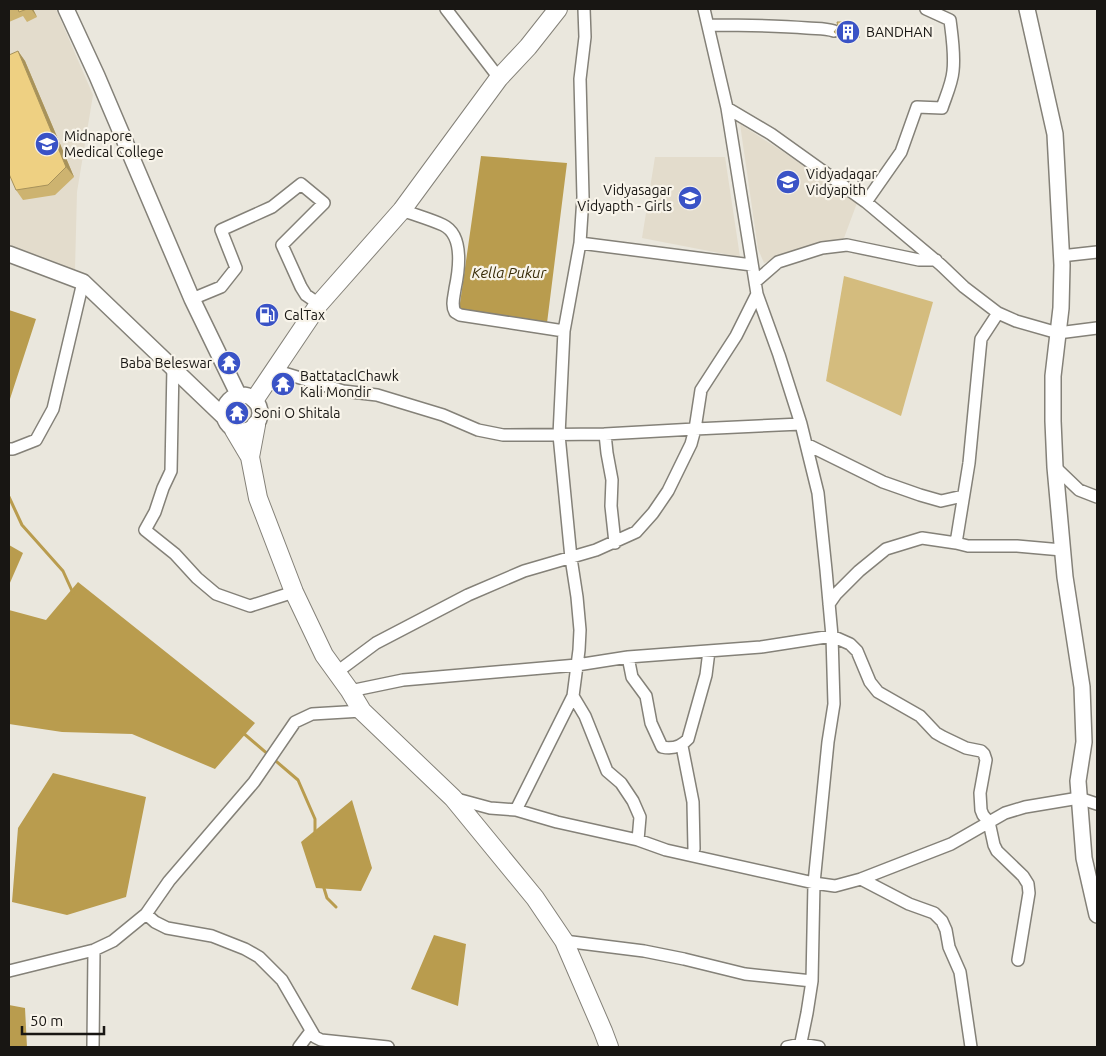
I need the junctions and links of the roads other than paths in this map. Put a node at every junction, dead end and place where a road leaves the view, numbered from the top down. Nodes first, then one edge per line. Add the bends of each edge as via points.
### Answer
1 (66, 9) edge
2 (446, 9) edge
3 (558, 9) edge
4 (584, 9) edge
5 (704, 9) edge
6 (926, 9) edge
7 (1027, 9) edge
8 (708, 25) junction
9 (834, 31) edge
10 (500, 78) junction
11 (727, 108) junction
12 (866, 202) junction
13 (402, 210) junction
14 (580, 244) junction
15 (1097, 252) edge
16 (9, 254) edge
17 (1061, 256) junction
18 (936, 260) junction
19 (752, 265) junction
20 (83, 282) junction
21 (754, 282) junction
22 (756, 294) junction
23 (192, 299) junction
24 (320, 304) junction
25 (998, 313) junction
26 (1097, 328) edge
27 (564, 331) junction
28 (1058, 333) junction
29 (173, 366) junction
30 (274, 370) junction
31 (195, 390) junction
32 (241, 398) junction
33 (228, 423) junction
34 (801, 424) junction
35 (256, 425) junction
36 (695, 429) junction
37 (605, 434) junction
38 (559, 435) junction
39 (806, 444) junction
40 (9, 448) edge
41 (250, 457) junction
42 (1055, 467) junction
43 (963, 496) junction
44 (1097, 498) edge
45 (615, 543) junction
46 (956, 543) junction
47 (1062, 550) junction
48 (571, 558) junction
49 (294, 592) junction
50 (829, 604) junction
51 (832, 636) junction
52 (709, 651) junction
53 (628, 657) junction
54 (577, 665) junction
55 (337, 672) junction
56 (350, 690) junction
57 (573, 696) junction
58 (362, 711) junction
59 (682, 746) junction
60 (453, 798) junction
61 (1079, 798) junction
62 (1097, 804) edge
63 (516, 810) junction
64 (989, 822) junction
65 (638, 840) junction
66 (694, 849) dead end
67 (861, 879) junction
68 (814, 883) junction
69 (146, 914) junction
70 (1097, 915) edge
71 (564, 940) junction
72 (94, 950) junction
73 (1018, 960) dead end
74 (9, 971) edge
75 (812, 981) junction
76 (314, 1038) edge
77 (800, 1045) edge
78 (93, 1047) edge
79 (299, 1047) edge
80 (381, 1047) edge
81 (608, 1047) edge
82 (787, 1047) edge
83 (819, 1047) edge
84 (971, 1047) edge

1 - 23 street
2 - 10 street
3 - 10 main road
4 - 14 street via 585,37 580,79 583,198
5 - 8 street
6 - 12 street via 950,20 953,71 948,92 942,108 917,107 901,152
7 - 17 street via 1055,134
8 - 9 street via 780,25
8 - 11 street
10 - 13 main road
11 - 12 street via 771,134
11 - 19 street
12 - 18 street
13 - 24 main road
13 - 27 street via 444,225 452,232 458,244 455,312
14 - 19 street
14 - 27 street
15 - 17 street
16 - 20 street
17 - 28 street
18 - 21 street via 920,260 847,245 822,248 778,262
18 - 25 street via 964,288
19 - 21 street
20 - 29 street
20 - 40 street via 53,409 36,440
21 - 22 street
22 - 34 street
22 - 36 street via 736,336 701,390
23 - 24 street via 221,287 236,268 221,230 272,207 301,184 324,203 282,245 300,287
23 - 32 street
24 - 30 main road
25 - 28 street via 1016,322
25 - 43 street via 981,339
26 - 28 street
27 - 38 street
28 - 42 street via 1053,376
29 - 31 street
29 - 49 street via 171,471 145,530 216,594 250,606
30 - 32 main road
30 - 38 street via 343,391 377,395 443,415 478,430 503,435
31 - 32 street
31 - 33 street
32 - 33 street via 224,407
32 - 35 street via 259,405 260,420
33 - 35 street via 242,431
33 - 41 main road
34 - 36 street
34 - 39 street
35 - 41 main road
36 - 37 street
36 - 45 street via 682,466 653,513 636,532
37 - 38 street
37 - 45 street via 612,480
38 - 48 street
39 - 43 street via 883,482 920,495 941,501
39 - 50 street via 818,494
41 - 49 main road via 258,498
42 - 44 street via 1079,490
42 - 47 street
43 - 46 street
45 - 48 street
46 - 47 street
46 - 50 street via 922,538 886,549 859,571
47 - 61 street via 1082,687 1084,742 1078,780
48 - 54 street via 580,630
48 - 55 street via 524,571 468,595 376,643
49 - 55 main road via 324,655
50 - 51 street
51 - 52 street
51 - 64 street via 857,651 870,682 878,692 920,716 936,733 984,754 980,805
51 - 68 street via 834,704
52 - 53 street
52 - 59 street via 706,675 688,739
53 - 54 street
53 - 59 street via 632,677 646,696 651,723 662,747
54 - 56 street via 404,680
54 - 57 street
55 - 56 main road
56 - 58 main road
57 - 63 street
57 - 65 street via 585,716 607,771 621,783 633,801 640,817
58 - 60 main road
58 - 69 street via 312,714 295,722 254,782 169,880
59 - 66 street via 693,802
60 - 63 street via 490,808
60 - 71 main road via 535,898
61 - 62 street
61 - 64 street via 1025,807
61 - 70 street via 1084,858
63 - 65 street
64 - 67 street via 951,844
64 - 73 street via 997,851 1028,884
65 - 68 street via 666,850
67 - 68 street via 835,886
67 - 84 street via 934,913 942,921 960,972
68 - 75 street
69 - 72 street via 113,941
69 - 76 street via 167,928 212,936 259,957 282,980
71 - 75 street via 617,946 745,974
71 - 81 main road
72 - 74 street
72 - 78 street
75 - 77 street
76 - 79 street
76 - 80 street
77 - 82 street
77 - 83 street

